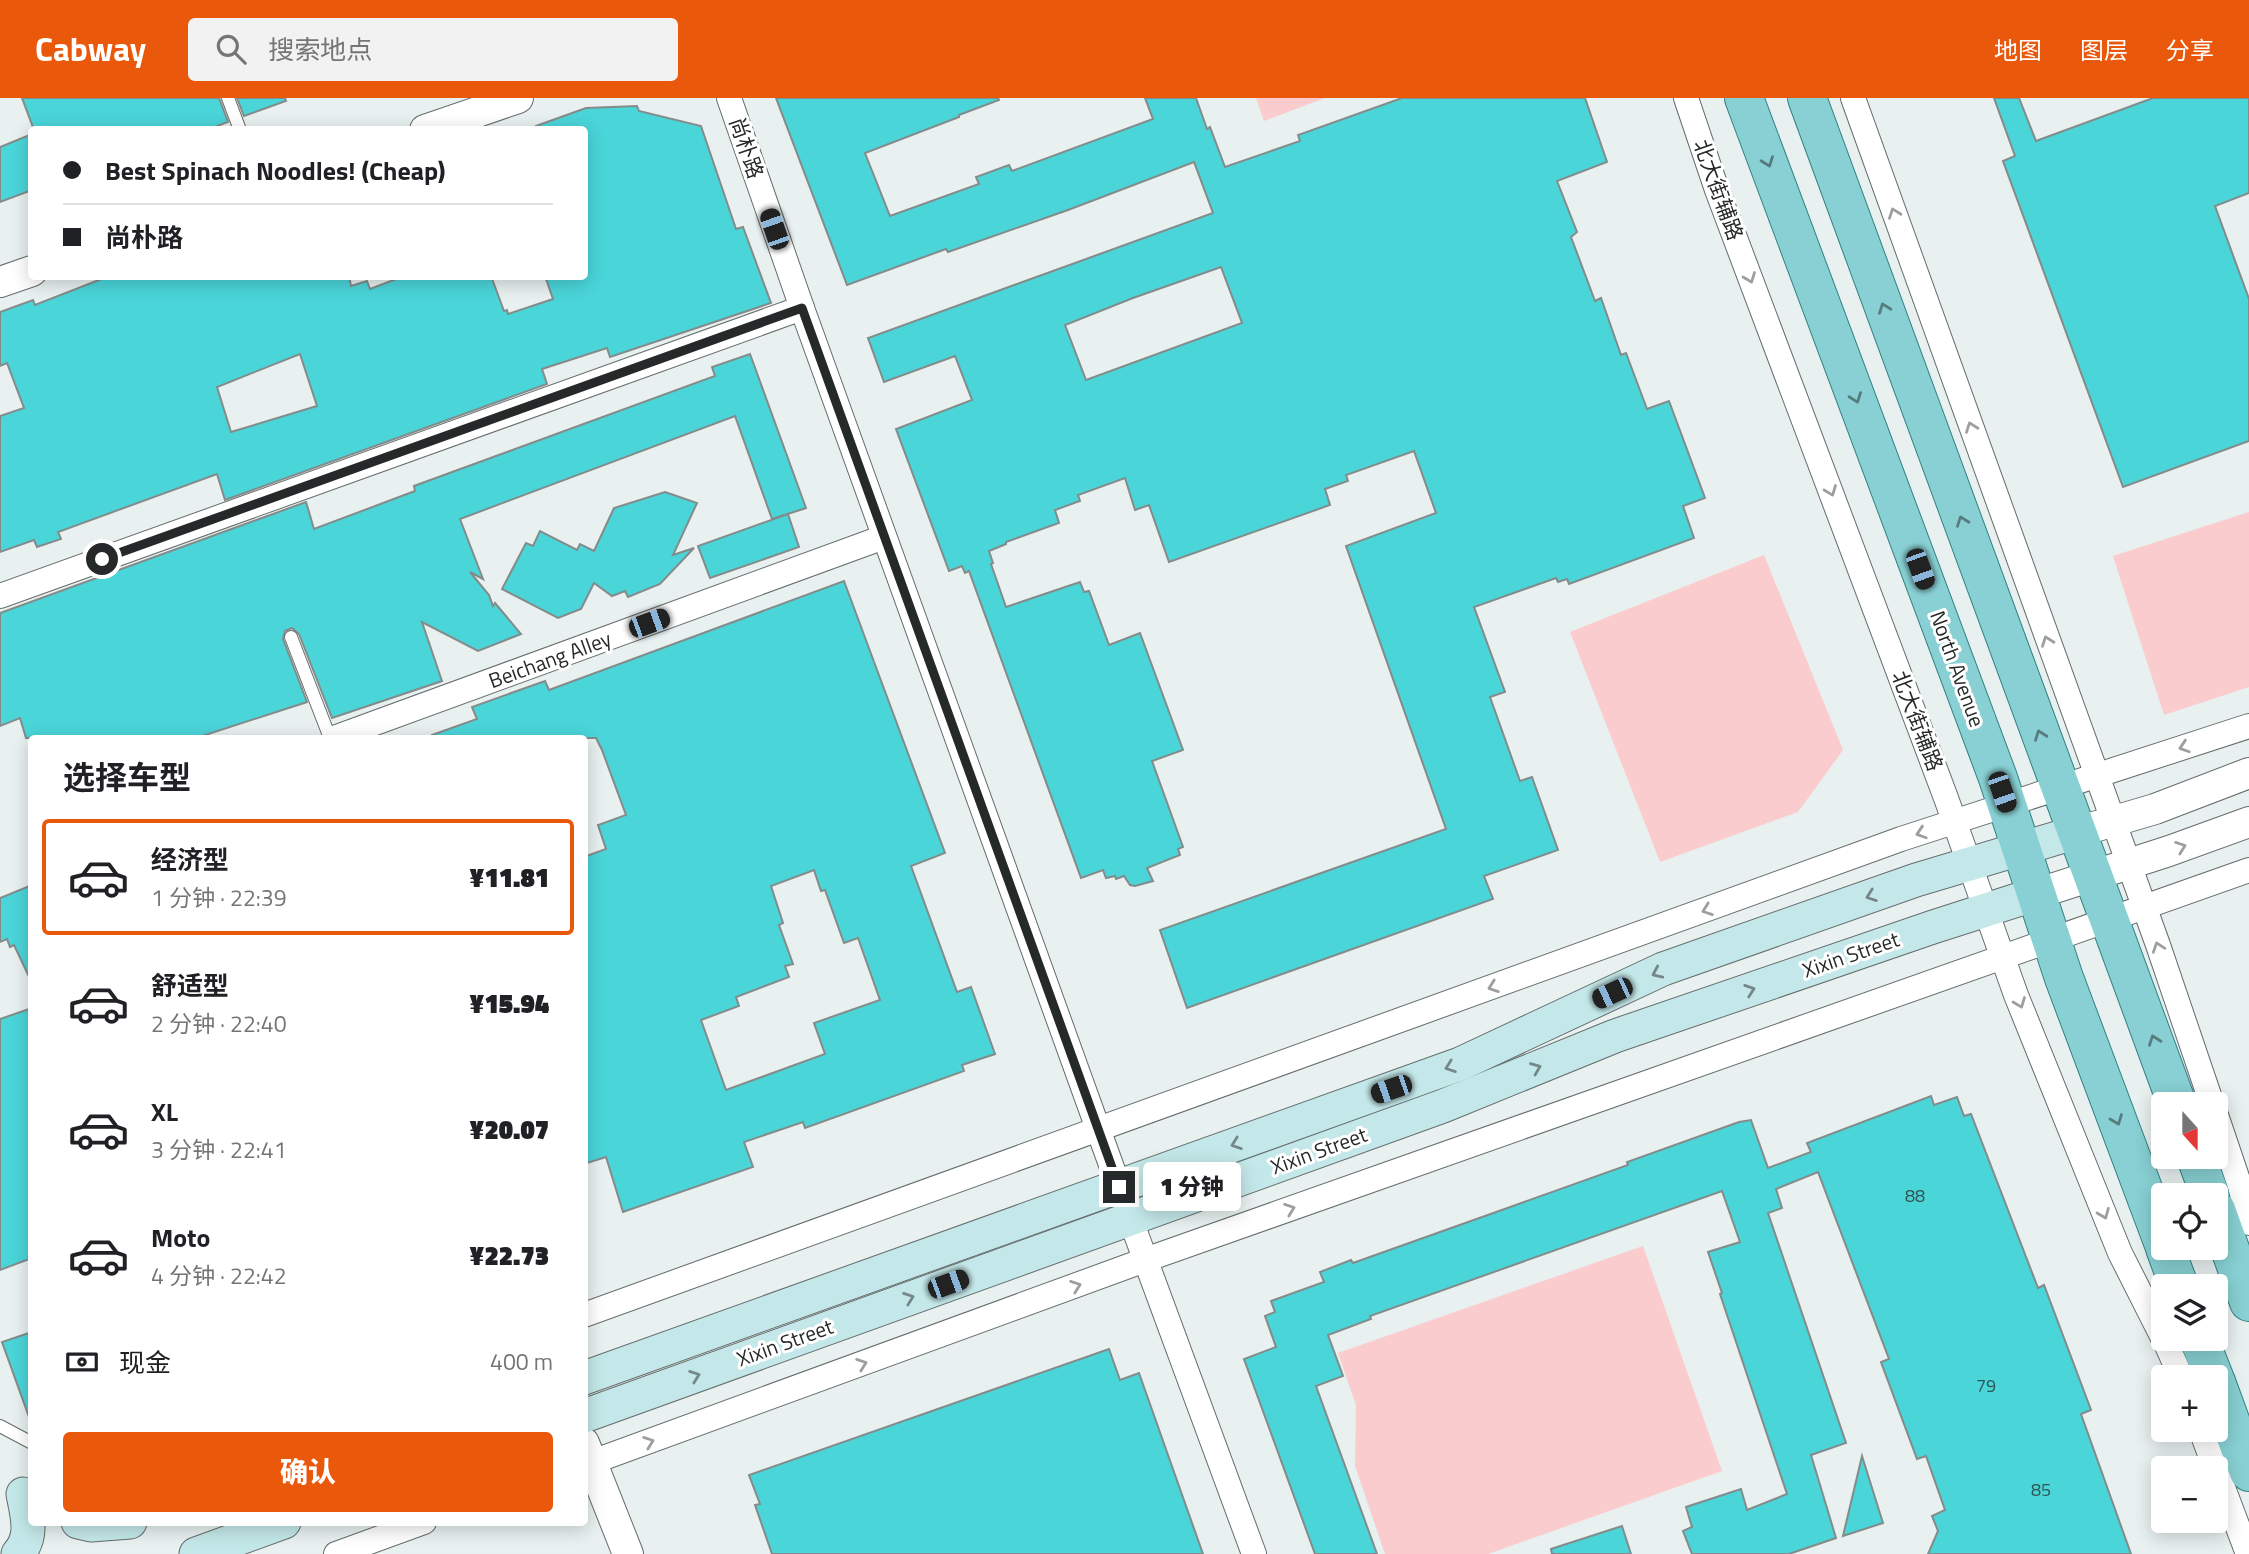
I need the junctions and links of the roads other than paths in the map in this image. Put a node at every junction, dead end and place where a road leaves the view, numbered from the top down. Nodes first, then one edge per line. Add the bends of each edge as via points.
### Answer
1 (228, 98) edge
2 (729, 98) edge
3 (1686, 98) edge
4 (1744, 98) edge
5 (1807, 98) edge
6 (1853, 98) edge
7 (506, 99) edge
8 (238, 126) edge
9 (435, 126) edge
10 (28, 272) edge
11 (0, 282) edge
12 (802, 308) junction
13 (884, 537) junction
14 (0, 596) edge
15 (291, 637) dead end
16 (2249, 726) edge
17 (331, 735) edge
18 (340, 735) edge
19 (2249, 773) edge
20 (2096, 776) junction
21 (2060, 788) junction
22 (2007, 805) junction
23 (1955, 821) junction
24 (2113, 822) junction
25 (2249, 822) edge
26 (2077, 832) junction
27 (2021, 849) junction
28 (1970, 864) junction
29 (2111, 870) junction
30 (2249, 870) edge
31 (2036, 894) junction
32 (1986, 910) junction
33 (2127, 913) junction
34 (2052, 940) junction
35 (2003, 956) junction
36 (2174, 1092) edge
37 (2207, 1092) edge
38 (1098, 1130) junction
39 (2228, 1150) edge
40 (1119, 1187) junction
41 (2151, 1209) edge
42 (1130, 1218) junction
43 (2249, 1223) edge
44 (2228, 1243) edge
45 (1145, 1260) junction
46 (2249, 1302) edge
47 (588, 1314) edge
48 (2151, 1314) edge
49 (588, 1377) edge
50 (588, 1415) edge
51 (2228, 1415) edge
52 (0, 1426) edge
53 (28, 1441) edge
54 (588, 1457) edge
55 (588, 1459) edge
56 (2249, 1472) edge
57 (22, 1492) edge
58 (2228, 1502) edge
59 (28, 1525) edge
60 (28, 1526) edge
61 (273, 1526) edge
62 (413, 1526) edge
63 (18, 1554) edge
64 (196, 1554) edge
65 (336, 1554) edge
66 (628, 1554) edge
67 (1254, 1554) edge
68 (2248, 1554) edge

1 - 8 lane
2 - 12 street, 尚朴路
3 -> 23 street, 北大街辅路
4 -> 22 main road, North Avenue
21 -> 5 main road
20 -> 6 street
7 - 9 street
10 - 11 street
12 - 13 street, 尚朴路
12 - 14 street
13 - 18 street, Beichang Alley
13 - 38 street, 尚朴路
15 - 17 lane
16 -> 20 street
19 - 24 street
20 - 21 street
20 - 24 street
21 - 22 street
21 - 26 main road
22 - 23 street
22 - 27 main road, North Avenue
23 - 28 street, 北大街辅路
23 -> 38 street
24 - 26 street
24 - 29 street
29 -> 25 street, Xixin Street
26 - 27 main road, Xixin Street
26 - 29 main road
27 - 28 main road, Xixin Street
27 - 31 main road, North Avenue
28 - 32 street, 北大街辅路
28 -> 40 main road, Xixin Street via 1663,970 1460,1064
29 - 31 street, Xixin Street
29 - 33 main road
30 - 33 street
31 - 32 main road, Xixin Street
31 - 34 main road, North Avenue
32 - 35 street, 北大街辅路
42 -> 32 main road, Xixin Street via 1443,1106 1615,1036
33 - 34 street
36 -> 33 main road
37 -> 33 street
34 - 35 street
34 -> 41 main road, North Avenue
45 -> 35 street
35 -> 48 street, 北大街辅路 via 2120,1253
38 - 40 street, 尚朴路
38 - 47 street
39 - 43 street
40 - 49 main road, Xixin Street
42 - 45 street
50 -> 42 main road, Xixin Street
44 - 46 main road
54 -> 45 street
45 - 67 street
51 - 56 main road
52 - 53 lane
55 - 66 street
57 - 59 main road
58 - 68 street
60 - 63 main road
61 - 64 main road
62 - 65 street

